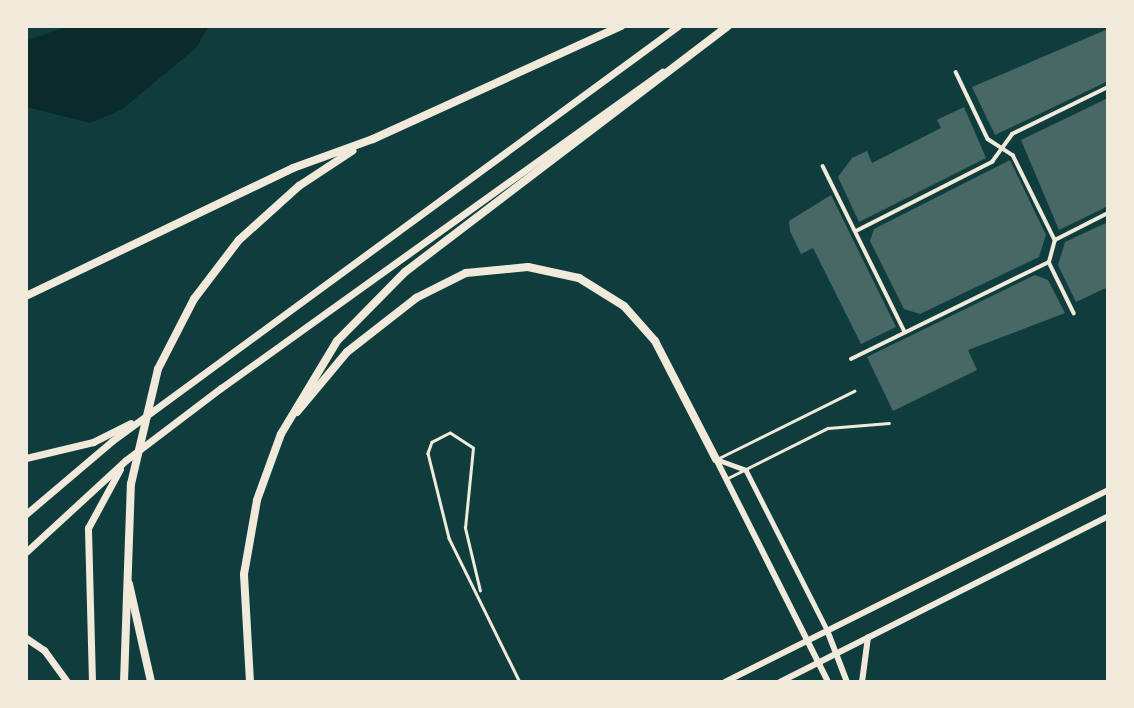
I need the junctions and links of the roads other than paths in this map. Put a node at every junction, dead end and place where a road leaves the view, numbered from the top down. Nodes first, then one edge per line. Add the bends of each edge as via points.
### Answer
1 (621, 26) edge
2 (678, 26) edge
3 (727, 26) edge
4 (956, 72) dead end
5 (1108, 87) edge
6 (373, 139) junction
7 (1002, 148) junction
8 (823, 166) dead end
9 (1108, 213) edge
10 (856, 231) junction
11 (1055, 240) junction
12 (1049, 262) junction
13 (26, 296) edge
14 (1074, 313) dead end
15 (905, 332) junction
16 (850, 359) dead end
17 (854, 391) dead end
18 (150, 414) junction
19 (890, 423) dead end
20 (281, 434) junction
21 (26, 458) edge
22 (716, 459) junction
23 (126, 460) junction
24 (746, 470) junction
25 (726, 479) junction
26 (1108, 491) edge
27 (26, 514) edge
28 (1108, 516) edge
29 (126, 549) junction
30 (26, 551) edge
31 (480, 591) junction
32 (827, 629) junction
33 (868, 637) junction
34 (26, 638) edge
35 (810, 638) junction
36 (835, 653) junction
37 (820, 661) junction
38 (67, 682) edge
39 (92, 682) edge
40 (124, 682) edge
41 (151, 682) edge
42 (250, 682) edge
43 (520, 682) edge
44 (725, 682) edge
45 (780, 682) edge
46 (828, 682) edge
47 (847, 682) edge
48 (862, 682) edge

1 - 6 highway
2 - 18 highway
3 - 20 highway via 382,292 317,370
3 - 23 highway
4 - 7 street via 988,139
5 - 7 street via 1012,134
6 - 13 highway via 293,168
6 - 29 highway via 299,186 239,240 194,299 158,369 131,484
7 - 10 street via 992,162
7 - 11 street via 1013,155
8 - 10 street
9 - 11 street
10 - 15 street
11 - 12 street
12 - 14 street
12 - 15 street
15 - 16 street
17 - 22 lane
18 - 21 highway via 93,442
18 - 27 highway
19 - 24 lane via 828,428
20 - 22 highway via 347,352 407,304 466,273 528,267 579,278 624,306 655,341
20 - 42 highway via 257,500 244,574
22 - 24 street
22 - 25 main road
23 - 30 highway
23 - 39 highway via 88,528
24 - 25 lane
24 - 32 street
25 - 35 main road
26 - 32 main road
28 - 33 main road
29 - 40 highway
29 - 41 highway via 131,605
31 - 31 lane via 466,528 473,448 450,433 432,442 428,453 449,538
31 - 43 lane
32 - 35 main road
32 - 36 main road
33 - 36 main road
33 - 48 main road
34 - 38 highway via 51,657
35 - 37 main road
35 - 44 main road
36 - 37 main road
36 - 47 main road
37 - 45 main road
37 - 46 main road

